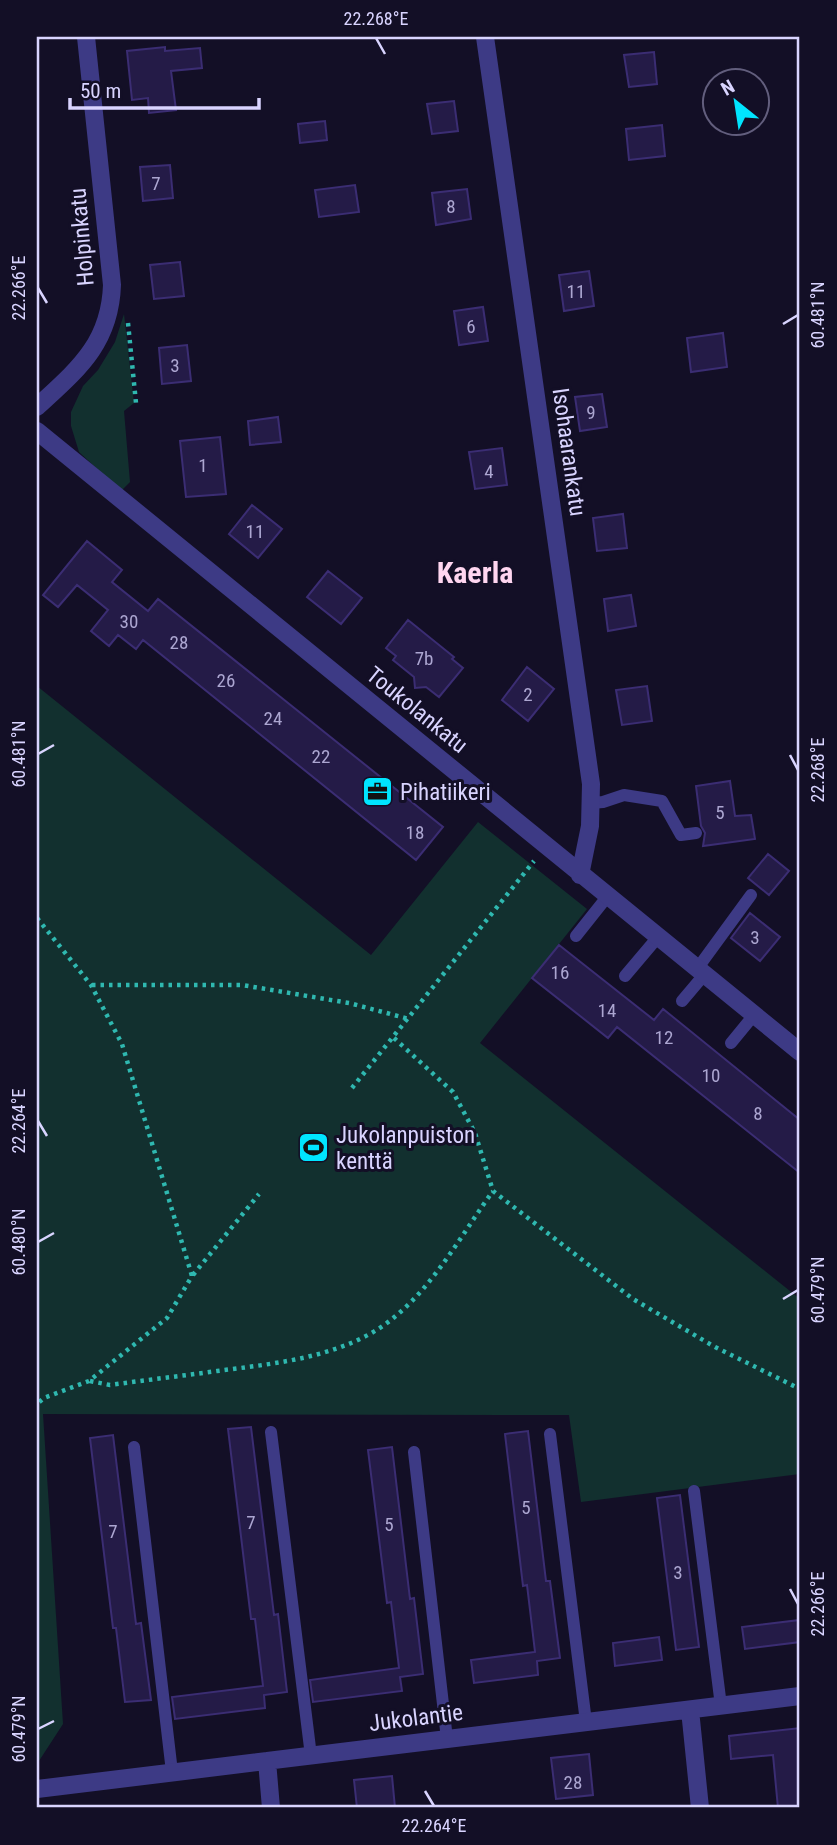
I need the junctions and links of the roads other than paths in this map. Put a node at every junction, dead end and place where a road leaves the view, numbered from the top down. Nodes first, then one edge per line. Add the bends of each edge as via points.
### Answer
1 (86, 37) edge
2 (485, 37) edge
3 (37, 407) edge
4 (37, 431) edge
5 (591, 803) junction
6 (696, 833) dead end
7 (580, 875) junction
8 (751, 895) dead end
9 (607, 897) junction
10 (576, 936) dead end
11 (658, 937) junction
12 (701, 972) junction
13 (625, 976) dead end
14 (682, 1001) dead end
15 (754, 1015) junction
16 (731, 1043) dead end
17 (800, 1052) edge
18 (271, 1432) dead end
19 (550, 1434) dead end
20 (134, 1447) dead end
21 (414, 1452) dead end
22 (694, 1491) dead end
23 (800, 1696) edge
24 (721, 1706) junction
25 (690, 1710) junction
26 (586, 1722) junction
27 (447, 1739) junction
28 (311, 1756) junction
29 (267, 1761) junction
30 (172, 1772) junction
31 (37, 1789) edge
32 (271, 1808) edge
33 (700, 1808) edge

1 - 3 street, Holpinkatu via 111,306 95,348
2 - 5 street, Isohaarankatu
4 - 7 street, Toukolankatu
5 - 6 lane via 624,795 662,801 681,835
5 - 7 street, Isohaarankatu
7 - 9 street, Toukolankatu
8 - 12 lane
9 - 10 lane
9 - 11 street, Toukolankatu
11 - 12 street, Toukolankatu
11 - 13 lane
12 - 14 lane
12 - 15 street, Toukolankatu
15 - 16 lane
15 - 17 street, Toukolankatu
18 - 28 lane
19 - 26 lane
20 - 30 lane
21 - 27 lane
22 - 24 lane
23 - 24 street, Jukolantie
24 - 25 street, Jukolantie
25 - 26 street, Jukolantie
25 - 33 street
26 - 27 street, Jukolantie
27 - 28 street, Jukolantie
28 - 29 street, Jukolantie
29 - 30 street, Jukolantie
29 - 32 street
30 - 31 street, Jukolantie

